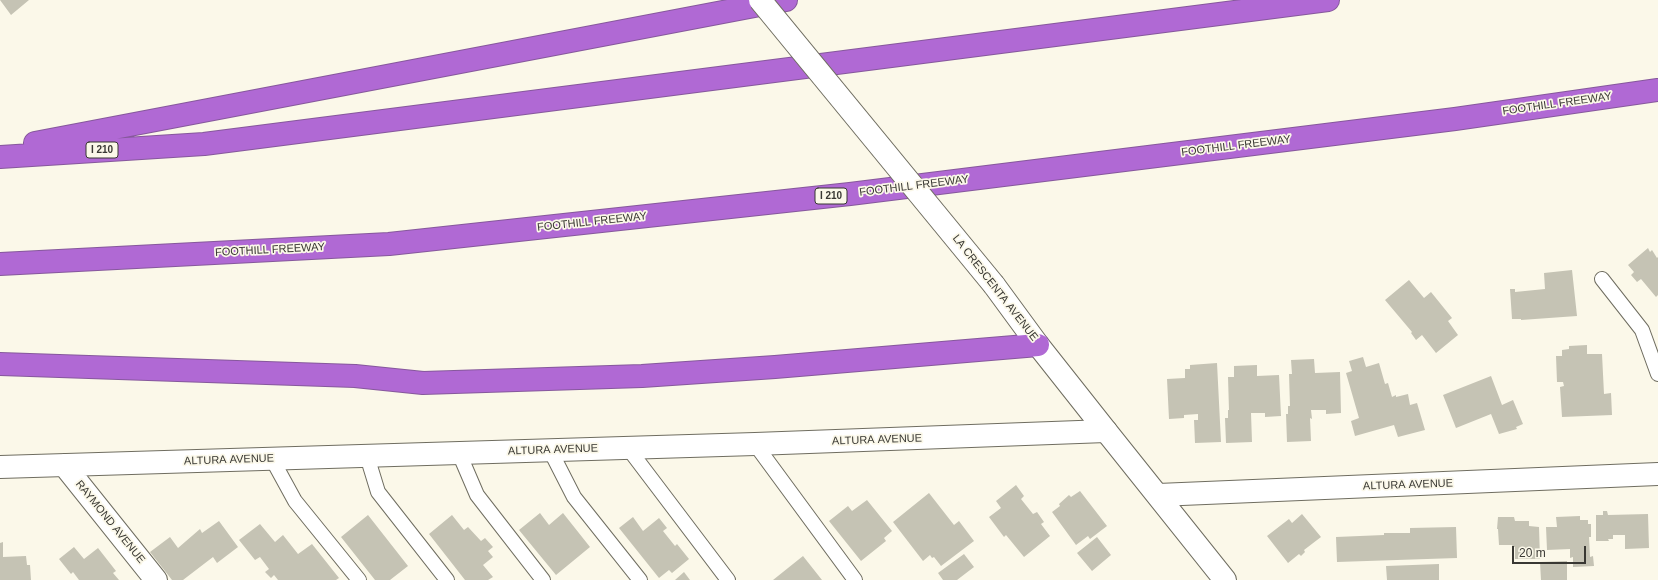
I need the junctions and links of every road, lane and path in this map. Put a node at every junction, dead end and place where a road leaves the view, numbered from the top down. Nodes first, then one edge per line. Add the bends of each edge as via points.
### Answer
1 (760, 0) edge
2 (786, 0) edge
3 (1328, 0) edge
4 (1658, 90) edge
5 (0, 149) edge
6 (0, 157) edge
7 (0, 264) edge
8 (1602, 279) dead end
9 (1038, 345) junction
10 (0, 364) edge
11 (1658, 374) edge
12 (1106, 431) junction
13 (755, 444) junction
14 (628, 448) junction
15 (550, 450) junction
16 (459, 453) junction
17 (367, 456) junction
18 (272, 459) junction
19 (64, 464) junction
20 (0, 467) edge
21 (1658, 474) edge
22 (1158, 495) junction
23 (156, 580) edge
24 (359, 580) edge
25 (447, 580) edge
26 (543, 580) edge
27 (640, 580) edge
28 (728, 580) edge
29 (855, 580) edge
30 (1225, 580) edge

1 - 9 street, LA CRESCENTA AVENUE, bridge via 994,285
2 - 5 highway
3 - 6 highway, I 210 via 204,144
4 - 7 highway, FOOTHILL FREEWAY / I 210 via 1447,120 858,193 389,244
8 - 11 lane via 1642,330
9 - 10 highway via 642,376 423,382 355,376
9 - 12 street, LA CRESCENTA AVENUE
12 - 13 street, ALTURA AVENUE
12 - 22 street, LA CRESCENTA AVENUE
13 - 14 street, ALTURA AVENUE
13 - 29 lane
14 - 15 street, ALTURA AVENUE
14 - 28 lane
15 - 16 street, ALTURA AVENUE
15 - 27 lane via 574,497
16 - 17 street, ALTURA AVENUE
16 - 26 lane via 477,495
17 - 18 street, ALTURA AVENUE
17 - 25 lane via 378,492
18 - 19 street, ALTURA AVENUE
18 - 24 lane via 295,501
19 - 20 street, ALTURA AVENUE
19 - 23 street, RAYMOND AVENUE
21 - 22 street, ALTURA AVENUE
22 - 30 street, LA CRESCENTA AVENUE

